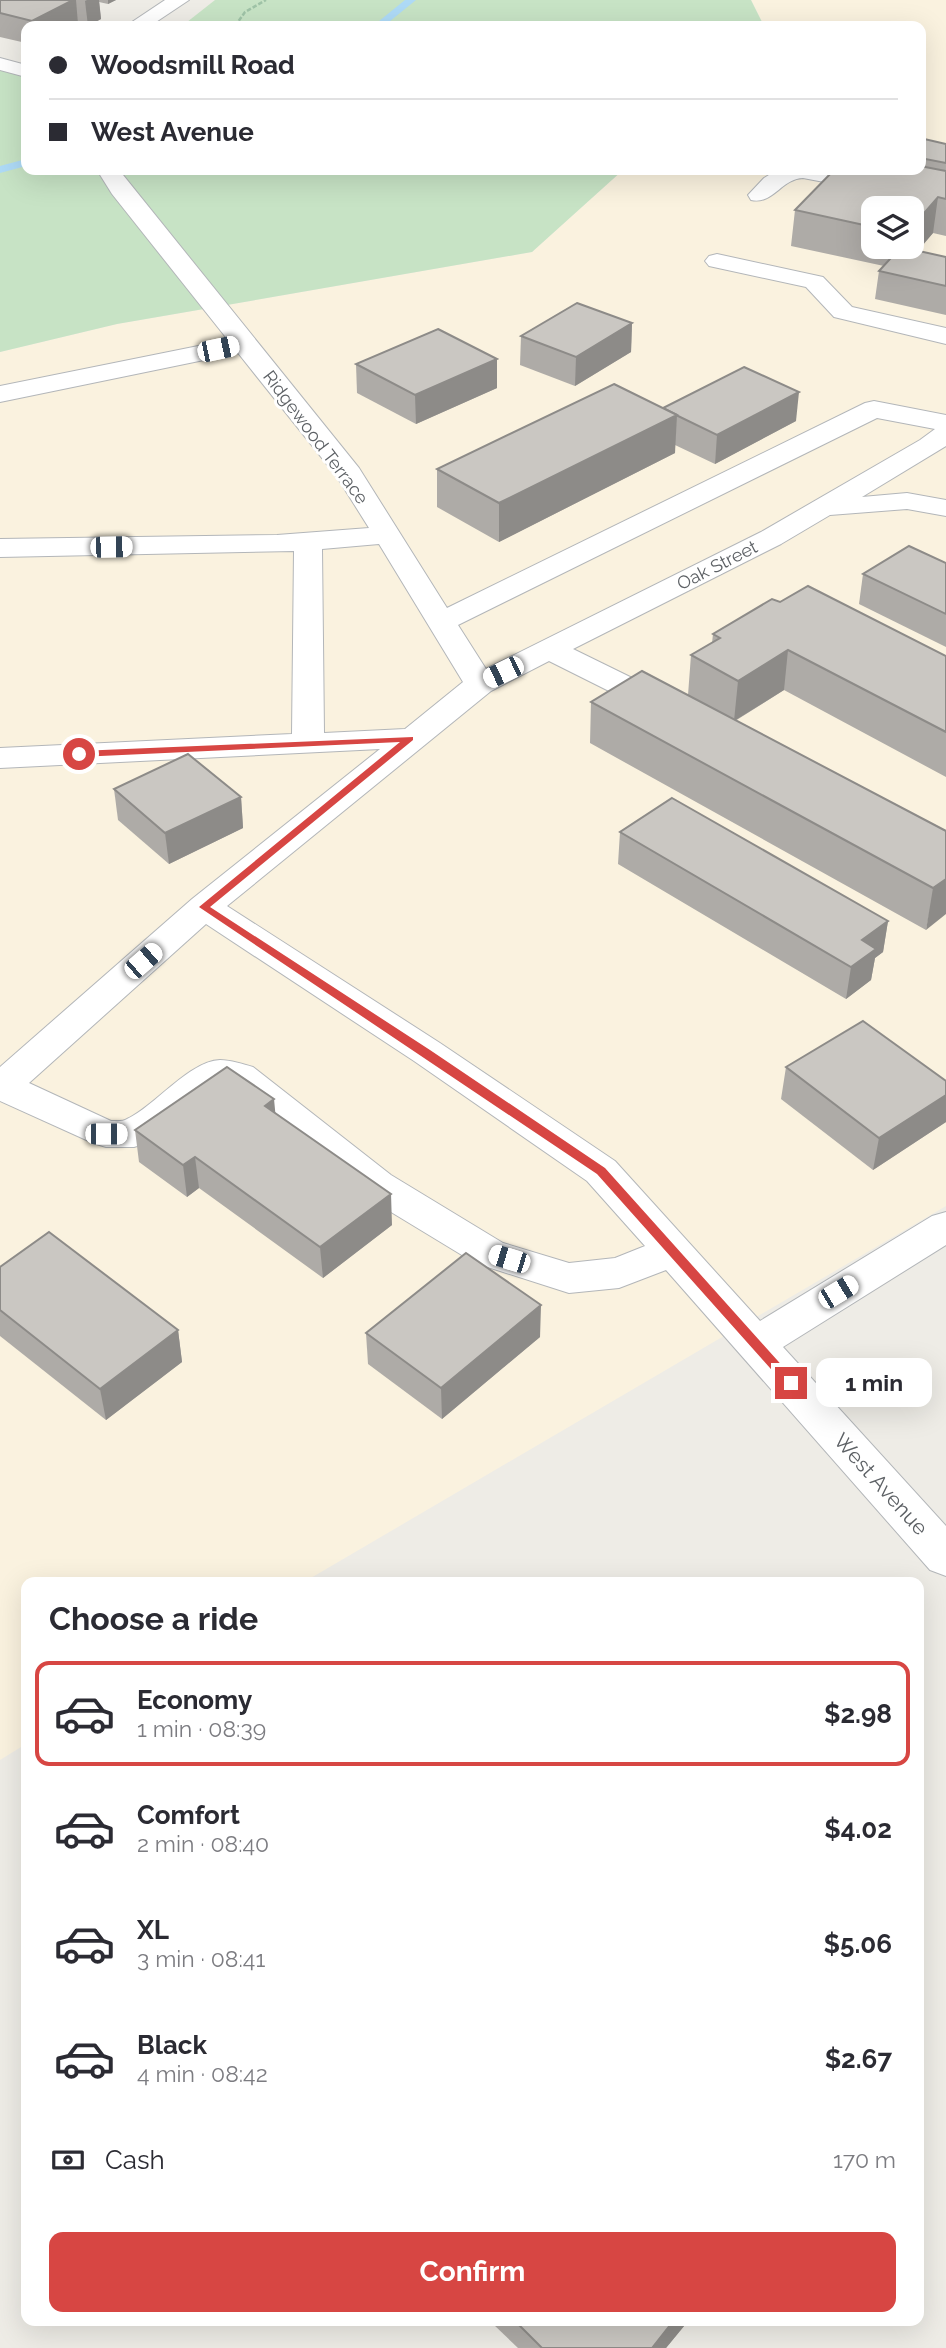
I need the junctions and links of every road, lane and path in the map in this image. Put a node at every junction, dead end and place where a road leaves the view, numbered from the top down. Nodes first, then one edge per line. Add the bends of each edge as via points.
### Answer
1 (179, 0) edge
2 (266, 0) edge
3 (144, 21) edge
4 (239, 21) edge
5 (0, 64) edge
6 (21, 70) edge
7 (111, 175) edge
8 (780, 175) edge
9 (828, 175) edge
10 (759, 195) dead end
11 (946, 198) edge
12 (717, 261) dead end
13 (946, 336) edge
14 (245, 344) junction
15 (0, 394) edge
16 (946, 423) edge
17 (946, 433) edge
18 (946, 508) edge
19 (821, 509) junction
20 (388, 536) junction
21 (308, 542) junction
22 (0, 548) edge
23 (442, 622) junction
24 (549, 649) junction
25 (480, 684) junction
26 (691, 719) edge
27 (410, 738) junction
28 (307, 743) junction
29 (0, 758) edge
30 (204, 907) junction
31 (1, 1087) edge
32 (946, 1226) edge
33 (673, 1251) junction
34 (756, 1345) junction
35 (946, 1557) edge

1 - 3 street
2 - 4 path via 245,12
5 - 6 street
7 - 14 street, Ridgewood Terrace
8 - 10 street
9 - 11 street
12 - 13 street via 814,282 843,312
14 - 15 street
14 - 20 street, Ridgewood Terrace via 349,474
16 - 23 street via 874,409
17 - 19 street, Oak Street
18 - 19 street via 907,500
19 - 24 street, Oak Street
20 - 21 street
20 - 23 street, Ridgewood Terrace
21 - 22 street
21 - 28 street
23 - 25 street, Ridgewood Terrace
24 - 25 street, Oak Street
24 - 26 street
25 - 27 street, Oak Street
27 - 28 street
27 - 30 street, Oak Street
28 - 29 street
30 - 31 street, Oak Street
30 - 33 street, West Avenue via 601,1171
31 - 33 street via 106,1134 134,1134 219,1073 240,1076 377,1185 489,1253 569,1278 620,1273
32 - 34 street
33 - 34 street, West Avenue
34 - 35 street, West Avenue

